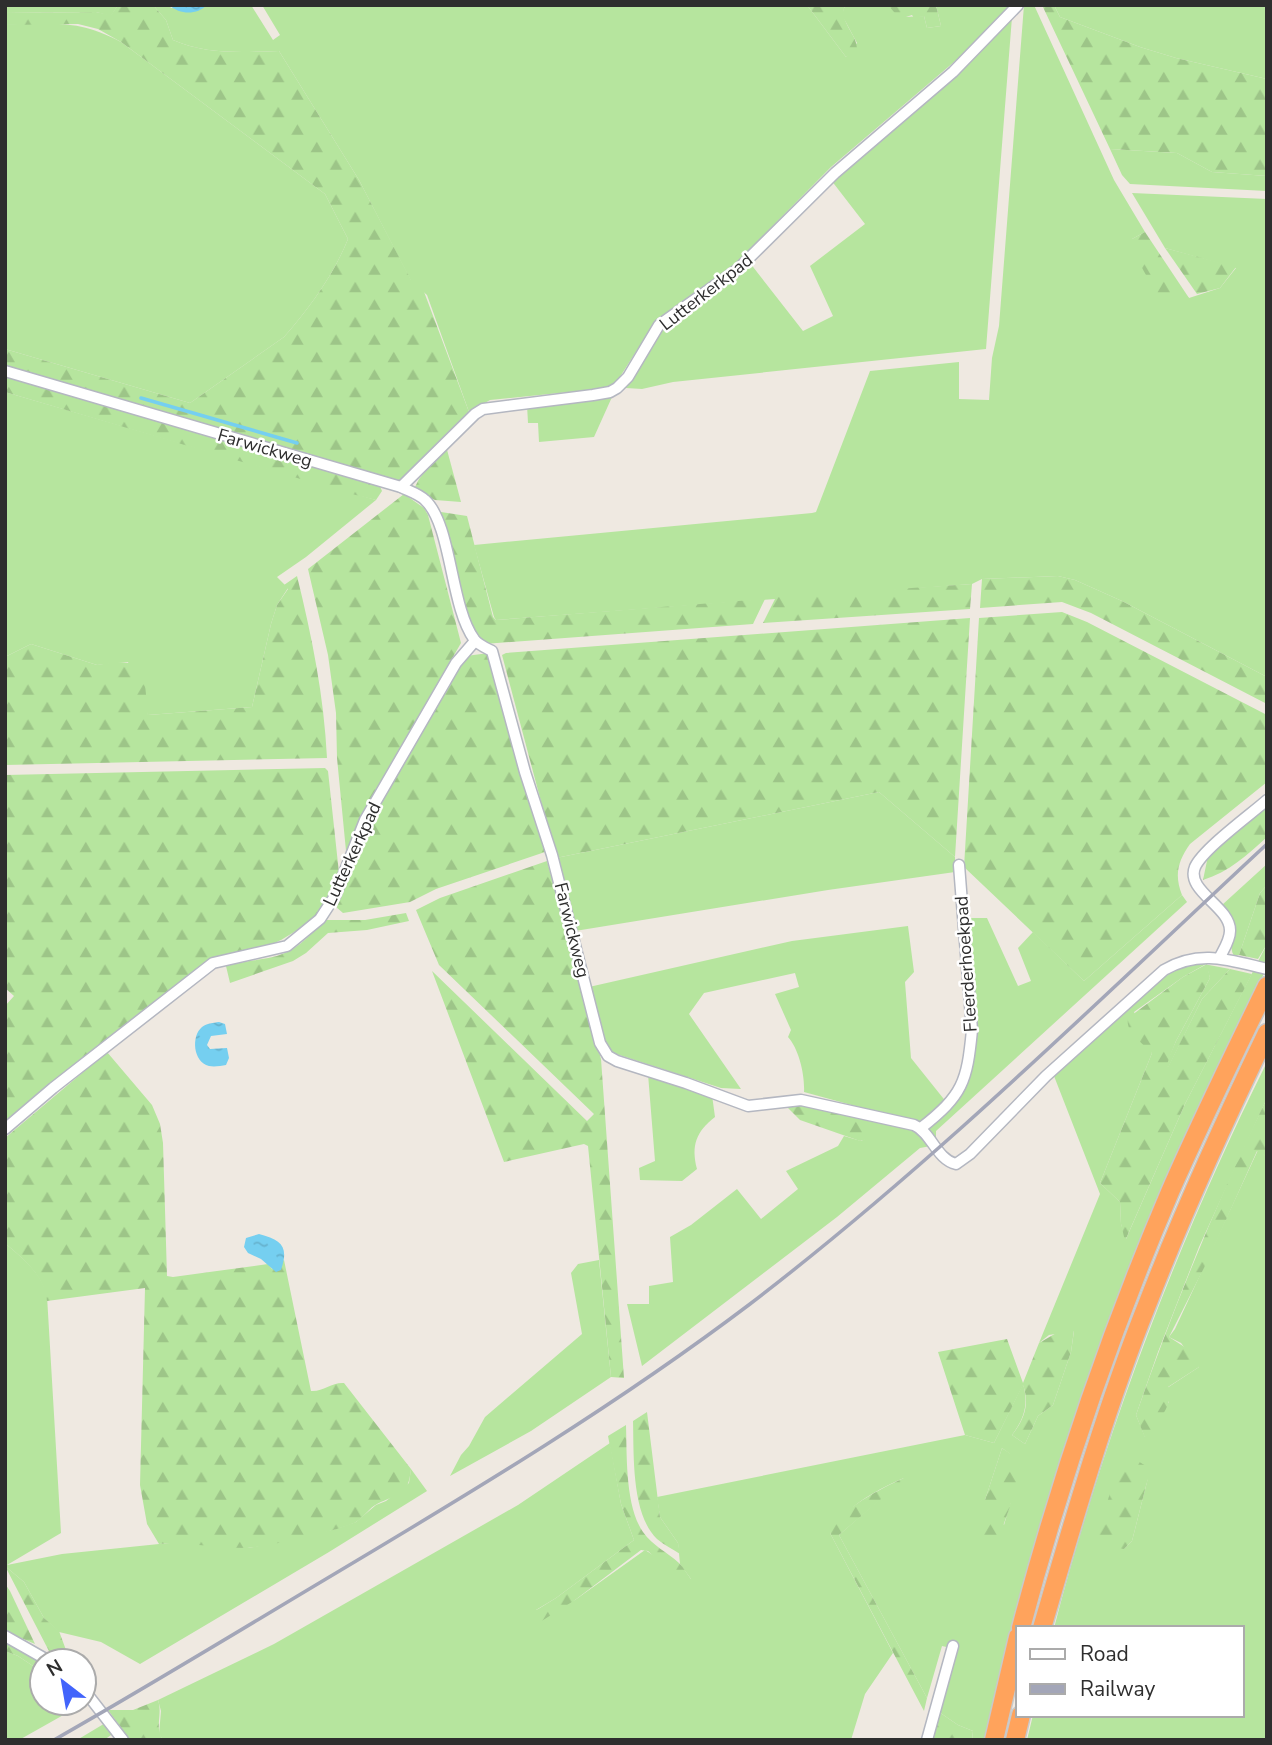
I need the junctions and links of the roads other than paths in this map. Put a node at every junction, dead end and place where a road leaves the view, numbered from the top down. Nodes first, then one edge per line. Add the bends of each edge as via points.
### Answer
1 (1018, 5) edge
2 (5, 371) edge
3 (401, 487) junction
4 (475, 641) junction
5 (1267, 800) edge
6 (959, 865) dead end
7 (1220, 957) junction
8 (1267, 969) edge
9 (1267, 986) edge
10 (1267, 1033) edge
11 (921, 1128) junction
12 (5, 1129) edge
13 (1022, 1626) edge
14 (1043, 1626) edge
15 (5, 1636) edge
16 (953, 1646) dead end
17 (1016, 1646) edge
18 (28, 1649) edge
19 (98, 1706) edge
20 (1021, 1717) edge
21 (123, 1740) edge
22 (927, 1740) edge
23 (994, 1740) edge
24 (1015, 1740) edge

1 - 3 street, Lutterkerkpad via 953,72 835,173 738,269 659,325 617,388 483,409
2 - 3 street, Farwickweg
3 - 4 street, Farwickweg via 423,498 433,511 464,619
4 - 11 street, Farwickweg via 492,651 559,880 600,1043 608,1056 748,1106 809,1101
4 - 12 street, Lutterkerkpad via 456,663 365,820 335,896 320,919 287,946 213,963
5 - 7 street via 1196,866 1194,880 1230,927
6 - 11 street, Fleerderhoekpad via 970,1056 961,1089
7 - 8 street
7 - 11 street via 1181,962 1155,977 960,1162 947,1160
9 - 13 highway via 1170,1192 1114,1331
10 - 14 highway via 1146,1306 1076,1509
15 - 18 street
16 - 22 street
17 - 23 highway
19 - 21 street
20 - 24 highway

